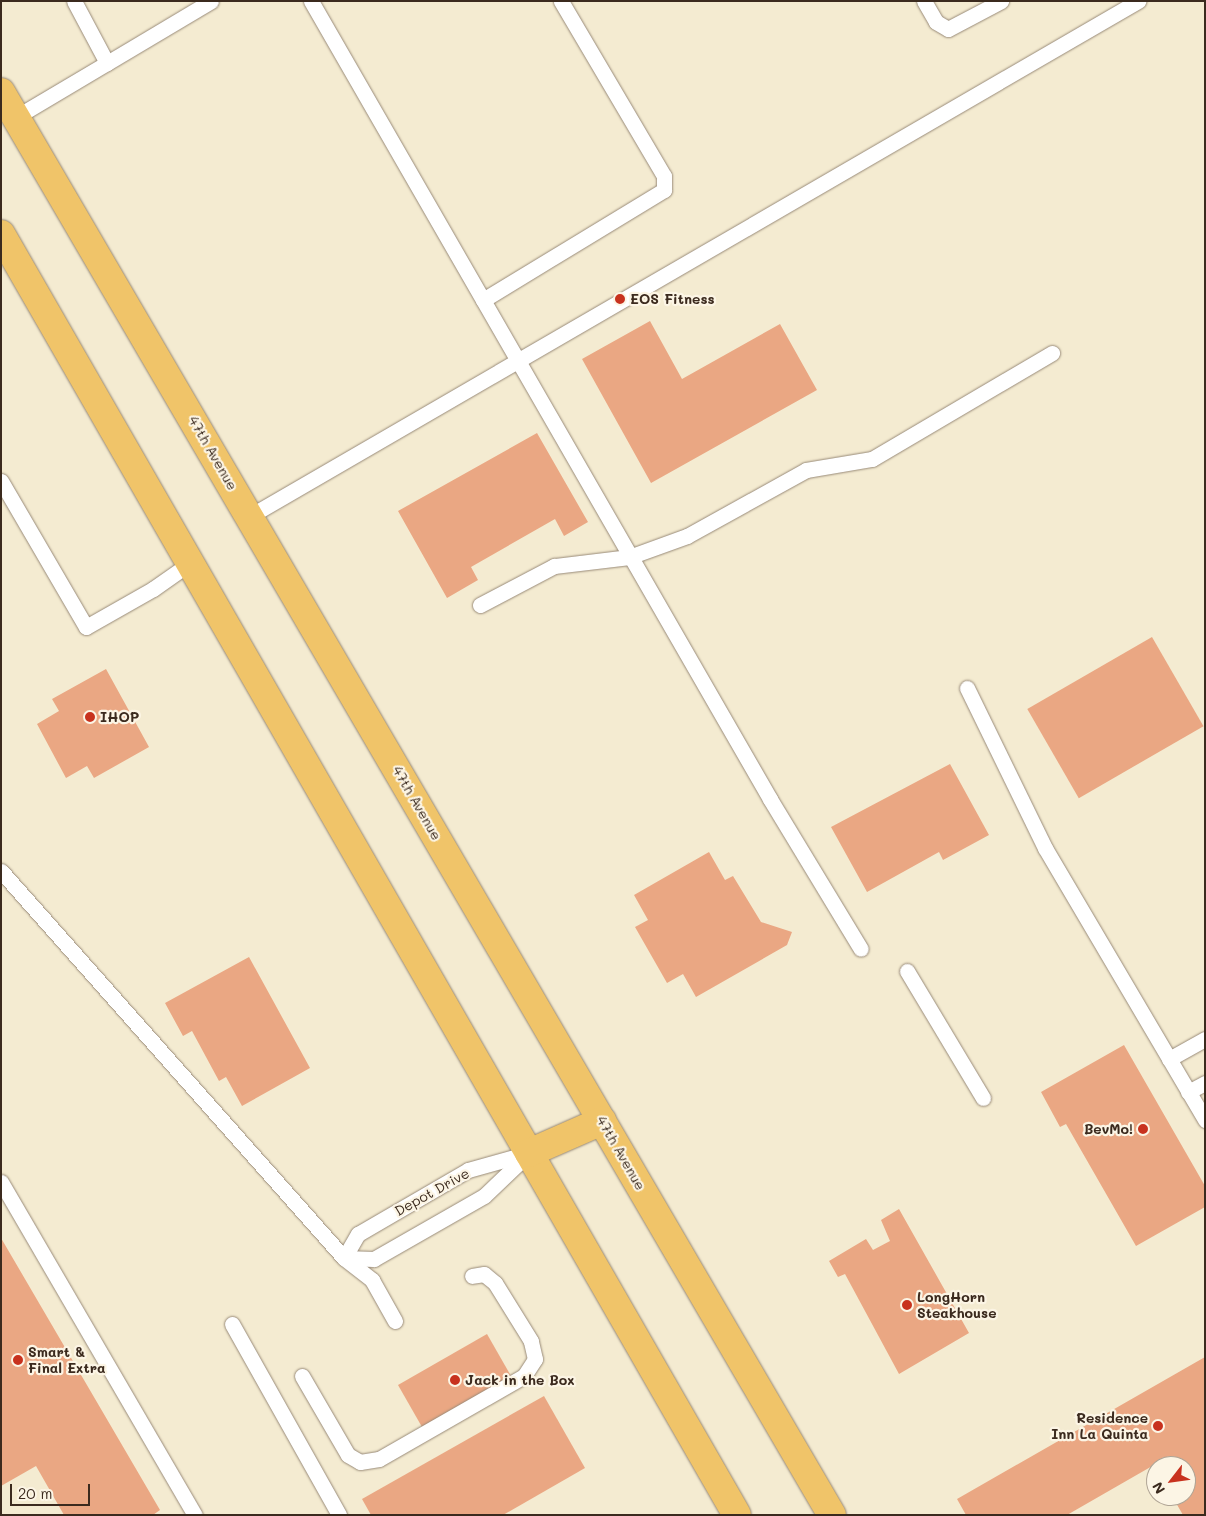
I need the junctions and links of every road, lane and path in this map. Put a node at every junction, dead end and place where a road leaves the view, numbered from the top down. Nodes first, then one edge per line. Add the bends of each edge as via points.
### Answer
1 (74, 1) edge
2 (212, 1) edge
3 (310, 1) edge
4 (561, 1) edge
5 (924, 1) edge
6 (1001, 1) edge
7 (1138, 1) edge
8 (107, 63) junction
9 (1, 92) edge
10 (16, 117) junction
11 (1, 234) edge
12 (483, 300) junction
13 (1052, 353) dead end
14 (517, 362) junction
15 (1, 481) edge
16 (250, 516) junction
17 (630, 557) junction
18 (190, 563) junction
19 (480, 605) dead end
20 (967, 688) dead end
21 (1, 871) edge
22 (861, 950) dead end
23 (907, 971) dead end
24 (1205, 1038) edge
25 (1169, 1059) junction
26 (1205, 1083) edge
27 (1188, 1092) junction
28 (983, 1098) dead end
29 (1205, 1120) edge
30 (602, 1121) junction
31 (529, 1153) junction
32 (1, 1182) edge
33 (344, 1258) junction
34 (472, 1276) dead end
35 (395, 1321) dead end
36 (232, 1324) dead end
37 (302, 1376) dead end
38 (195, 1515) edge
39 (339, 1515) edge
40 (737, 1515) edge
41 (832, 1515) edge

1 - 8 lane
2 - 8 lane
3 - 12 lane
4 - 12 lane via 664,176 664,190
5 - 6 lane via 936,22 948,29
7 - 14 lane
8 - 10 lane
9 - 10 main road, 47th Avenue
10 - 16 main road, 47th Avenue
11 - 18 main road
12 - 14 lane
13 - 17 lane via 872,458 806,470 687,536
14 - 16 lane
14 - 17 lane
15 - 18 lane via 86,627 153,589
16 - 30 main road, 47th Avenue
17 - 19 lane via 554,566
17 - 22 lane
18 - 31 main road
20 - 25 lane via 1045,848
21 - 33 lane
23 - 28 lane
24 - 25 lane
25 - 27 lane
26 - 27 lane
27 - 29 lane
30 - 31 main road
30 - 41 main road, 47th Avenue
31 - 33 lane, Depot Drive via 468,1170 358,1234
31 - 33 lane, Depot Drive via 476,1201 374,1259
31 - 40 main road
32 - 38 lane
33 - 35 lane via 372,1280
34 - 37 lane via 484,1274 495,1283 531,1341 535,1359 524,1376 379,1460 360,1462 348,1455
36 - 39 lane

